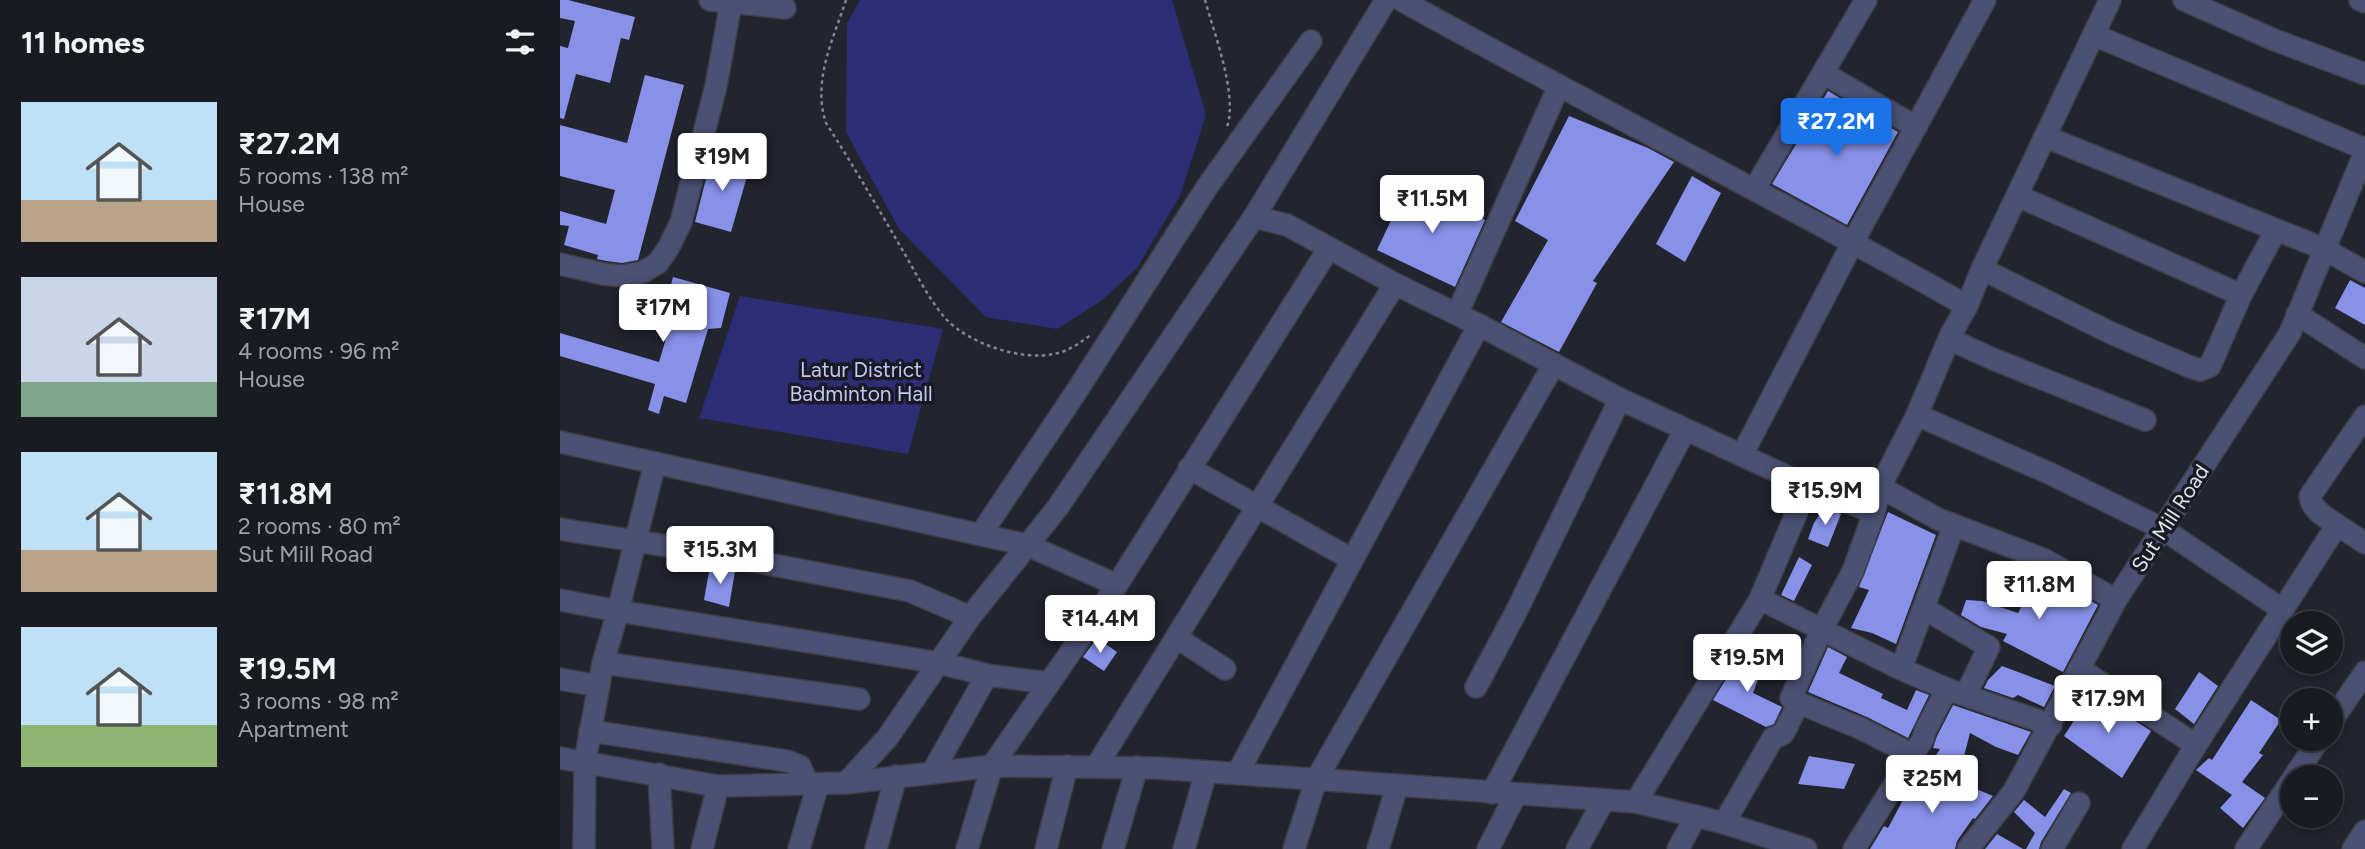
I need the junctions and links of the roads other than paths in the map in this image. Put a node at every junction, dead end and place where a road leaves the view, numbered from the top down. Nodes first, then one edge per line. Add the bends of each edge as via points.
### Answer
1 (1386, 0) edge
2 (1401, 0) edge
3 (1866, 0) edge
4 (1984, 0) edge
5 (2110, 0) edge
6 (2184, 0) edge
7 (720, 2) edge
8 (785, 8) dead end
9 (2094, 35) junction
10 (1311, 41) dead end
11 (1823, 73) junction
12 (2365, 74) edge
13 (1559, 86) junction
14 (1916, 127) junction
15 (2046, 137) junction
16 (2365, 150) edge
17 (1755, 188) junction
18 (2018, 196) junction
19 (1254, 217) junction
20 (2276, 230) junction
21 (1853, 242) junction
22 (1329, 248) junction
23 (2324, 249) junction
24 (560, 264) edge
25 (1982, 269) junction
26 (2365, 272) edge
27 (1395, 284) junction
28 (2241, 295) junction
29 (1966, 306) junction
30 (1457, 314) junction
31 (2294, 324) junction
32 (1479, 325) junction
33 (1949, 339) junction
34 (2365, 358) edge
35 (1554, 364) junction
36 (1620, 399) junction
37 (1917, 415) junction
38 (2365, 416) edge
39 (2145, 420) dead end
40 (1685, 430) junction
41 (560, 442) edge
42 (1742, 455) junction
43 (655, 463) junction
44 (1189, 468) junction
45 (1808, 486) junction
46 (1880, 487) junction
47 (1258, 507) junction
48 (1874, 513) junction
49 (1954, 525) junction
50 (2337, 525) junction
51 (2163, 528) junction
52 (560, 529) edge
53 (981, 534) junction
54 (636, 541) junction
55 (2365, 543) edge
56 (1027, 545) junction
57 (1351, 559) junction
58 (1117, 585) junction
59 (1759, 599) junction
60 (560, 600) edge
61 (2116, 600) junction
62 (1924, 610) junction
63 (2283, 610) junction
64 (618, 611) junction
65 (971, 618) junction
66 (1822, 629) junction
67 (1177, 638) junction
68 (603, 663) junction
69 (940, 663) junction
70 (1225, 669) dead end
71 (1901, 669) junction
72 (2080, 669) junction
73 (2365, 672) edge
74 (987, 675) junction
75 (560, 679) edge
76 (1049, 683) junction
77 (599, 685) junction
78 (1476, 687) dead end
79 (1956, 692) junction
80 (859, 699) dead end
81 (1799, 703) junction
82 (2343, 704) edge
83 (2051, 725) junction
84 (590, 731) junction
85 (2196, 745) junction
86 (1913, 755) junction
87 (560, 758) edge
88 (584, 761) junction
89 (992, 766) junction
90 (1067, 766) junction
91 (1096, 767) junction
92 (1137, 768) junction
93 (1206, 772) junction
94 (932, 773) junction
95 (659, 774) junction
96 (1237, 774) junction
97 (896, 776) junction
98 (1316, 780) junction
99 (846, 783) junction
100 (813, 784) junction
101 (718, 786) junction
102 (1398, 786) junction
103 (1492, 793) junction
104 (1516, 794) junction
105 (2280, 798) edge
106 (1604, 800) junction
107 (1636, 802) junction
108 (2079, 803) dead end
109 (1696, 816) junction
110 (1724, 823) junction
111 (2365, 831) edge
112 (1774, 844) edge
113 (584, 849) edge
114 (663, 849) edge
115 (702, 849) edge
116 (799, 849) edge
117 (876, 849) edge
118 (967, 849) edge
119 (1046, 849) edge
120 (1113, 849) edge
121 (1184, 849) edge
122 (1294, 849) edge
123 (1378, 849) edge
124 (1488, 849) edge
125 (1577, 849) edge
126 (1678, 849) edge
127 (1806, 849) edge
128 (1854, 849) edge
129 (1968, 849) edge
130 (2052, 849) edge
131 (2133, 849) edge
132 (2246, 849) edge
133 (2353, 849) edge

1 - 19 street
2 - 13 street
3 - 11 street
4 - 14 street
5 - 9 street
6 - 12 street
7 - 8 street
7 - 24 street via 716,86 681,222 669,247 658,263 623,276
9 - 15 street
9 - 16 street
10 - 53 street via 1207,187
11 - 14 street
11 - 17 street
13 - 17 street
13 - 30 street
14 - 21 street
15 - 18 street
15 - 20 street
16 - 23 street, Sut Mill Road
17 - 21 street
18 - 25 street
18 - 28 street
19 - 22 street via 1287,225
19 - 56 street via 1058,507
20 - 23 street
20 - 28 street
21 - 29 street
21 - 42 street
22 - 27 street
22 - 44 street
23 - 26 street
23 - 31 street, Sut Mill Road
25 - 28 street via 2111,333 2200,370 2210,366
25 - 29 street
27 - 30 street
27 - 47 street
29 - 33 street
30 - 32 street
31 - 34 street
31 - 51 street, Sut Mill Road
32 - 35 street
32 - 57 street
33 - 37 street
33 - 39 street
35 - 36 street
35 - 98 street
36 - 40 street
36 - 78 street
37 - 46 street
37 - 51 street
38 - 50 street via 2311,496 2314,507
40 - 42 street
40 - 103 street
41 - 43 street
42 - 45 street
43 - 53 street
43 - 54 street
44 - 47 street
44 - 58 street
45 - 48 street
45 - 59 street
46 - 48 street
46 - 49 street
47 - 57 street
47 - 67 street
48 - 66 street via 1853,571
49 - 61 street via 2043,559
49 - 62 street
50 - 55 street
50 - 63 street
51 - 61 street, Sut Mill Road
51 - 63 street
52 - 54 street
53 - 56 street
54 - 64 street
54 - 65 street via 910,592
56 - 58 street
56 - 65 street
57 - 96 street
58 - 76 street
59 - 66 street
59 - 107 street
60 - 64 street
61 - 72 street, Sut Mill Road
62 - 71 street
62 - 79 street via 1989,647
63 - 85 street
64 - 68 street
64 - 69 street
65 - 69 street
66 - 71 street
66 - 81 street via 1791,698
67 - 70 street
67 - 91 street
68 - 77 street
68 - 80 street
69 - 74 street
69 - 99 street via 888,737
71 - 79 street
72 - 83 street, Sut Mill Road
72 - 85 street
73 - 82 street
74 - 76 street
74 - 94 street
75 - 77 street
76 - 89 street
77 - 84 street
79 - 83 street
79 - 86 street via 1925,731
81 - 86 street
81 - 110 street
83 - 129 street, Sut Mill Road via 2014,791
84 - 88 street
84 - 100 street via 787,761 800,766
85 - 131 street
86 - 128 street
87 - 88 street
88 - 95 street
88 - 113 street
89 - 90 street
89 - 94 street
89 - 118 street
90 - 91 street
90 - 119 street
91 - 92 street
92 - 93 street
92 - 120 street
93 - 96 street
93 - 121 street
94 - 97 street
95 - 101 street
95 - 114 street
96 - 98 street
97 - 99 street
97 - 117 street
98 - 102 street
98 - 122 street
99 - 100 street
100 - 101 street
100 - 116 street
101 - 115 street
102 - 103 street
102 - 123 street
103 - 104 street
104 - 106 street
104 - 124 street
105 - 132 street
106 - 107 street
106 - 125 street
107 - 109 street
108 - 130 street
109 - 110 street
109 - 126 street
110 - 112 street
111 - 133 street
112 - 127 street

